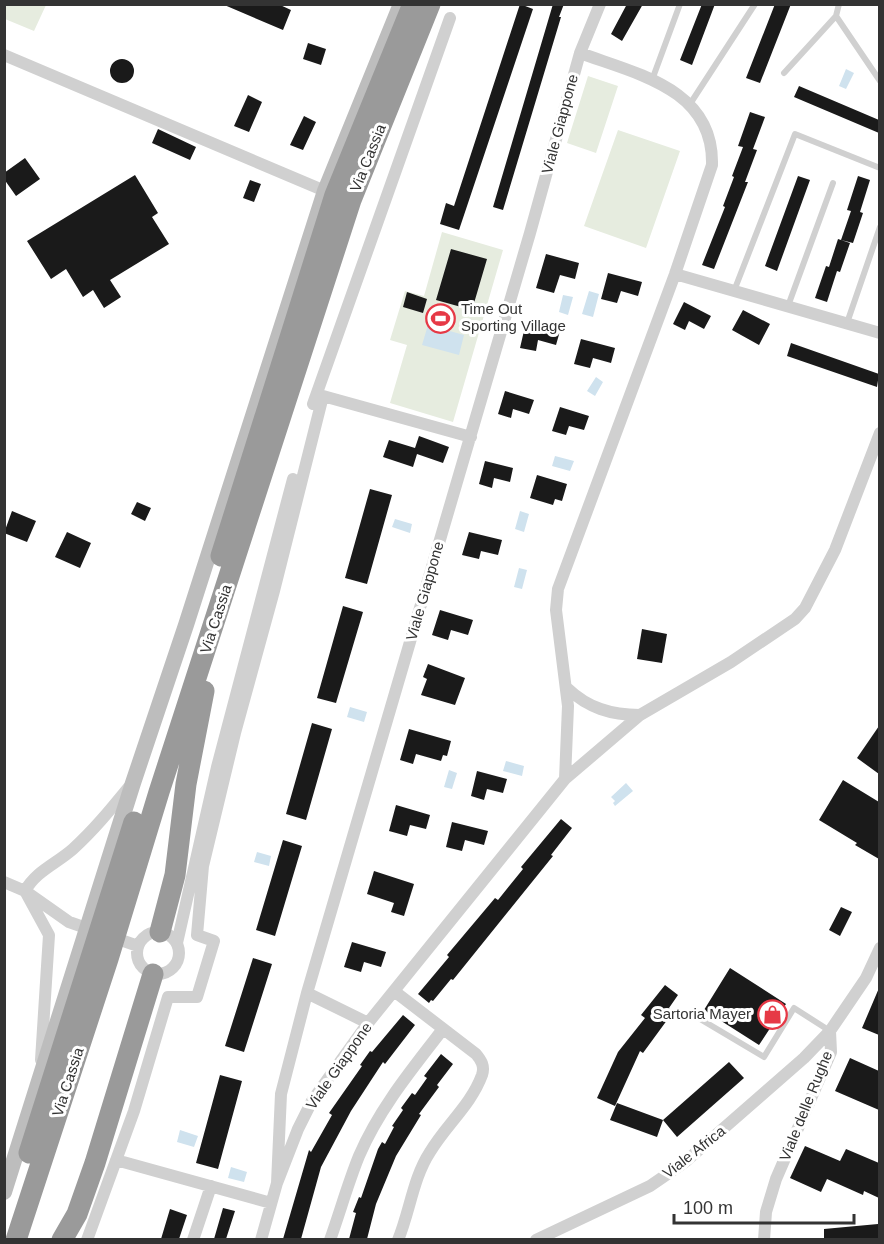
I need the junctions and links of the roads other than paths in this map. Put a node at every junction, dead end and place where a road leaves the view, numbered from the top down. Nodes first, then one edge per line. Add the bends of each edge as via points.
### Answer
1 (401, 4) edge
2 (413, 4) edge
3 (430, 4) edge
4 (600, 4) edge
5 (680, 4) edge
6 (755, 4) edge
7 (838, 4) edge
8 (836, 16) junction
9 (450, 18) dead end
10 (580, 53) junction
11 (4, 55) edge
12 (784, 72) dead end
13 (652, 80) junction
14 (879, 81) edge
15 (690, 104) junction
16 (879, 168) edge
17 (833, 183) dead end
18 (325, 191) junction
19 (879, 227) edge
20 (675, 274) junction
21 (734, 291) junction
22 (788, 306) junction
23 (847, 323) junction
24 (879, 333) edge
25 (879, 433) edge
26 (471, 436) junction
27 (210, 637) junction
28 (567, 688) junction
29 (640, 715) junction
30 (565, 779) junction
31 (133, 783) junction
32 (4, 882) edge
33 (25, 891) junction
34 (107, 912) junction
35 (69, 922) junction
36 (49, 934) junction
37 (169, 938) junction
38 (138, 946) junction
39 (879, 948) edge
40 (94, 954) junction
41 (157, 974) junction
42 (394, 991) junction
43 (307, 993) junction
44 (695, 1016) dead end
45 (368, 1023) junction
46 (443, 1029) junction
47 (830, 1031) junction
48 (39, 1085) junction
49 (116, 1160) junction
50 (277, 1183) junction
51 (211, 1186) junction
52 (4, 1192) edge
53 (271, 1203) junction
54 (4, 1231) edge
55 (16, 1239) edge
56 (62, 1239) edge
57 (75, 1239) edge
58 (87, 1239) edge
59 (193, 1239) edge
60 (261, 1239) edge
61 (330, 1239) edge
62 (398, 1239) edge
63 (536, 1239) edge
64 (764, 1239) edge

1 - 18 street
2 - 34 highway, Via Cassia via 335,195
3 - 27 highway, Via Cassia via 351,200
4 - 10 street, Viale Giappone
5 - 13 lane
6 - 15 lane
7 - 8 lane
8 - 12 lane
8 - 14 lane
9 - 37 street via 316,394
10 - 13 street
10 - 26 street, Viale Giappone
11 - 18 street
13 - 15 street via 669,87
15 - 20 street via 707,133 712,165
16 - 21 lane via 795,134
17 - 22 lane
18 - 31 street
19 - 23 lane
20 - 21 street
20 - 28 street via 560,582 556,610
21 - 22 street
22 - 23 street
23 - 24 street
25 - 29 street, Viale Giappone via 835,550 800,614 731,662
26 - 43 street, Viale Giappone
26 - 49 street via 323,396 203,866 197,935 214,941 197,997 168,997
27 - 34 highway, Via Cassia via 159,792
27 - 37 highway via 213,652 186,784
28 - 29 street via 594,708
28 - 30 street
29 - 30 street, Viale Giappone
30 - 42 street, Viale Giappone
31 - 33 street via 92,832 37,874
31 - 34 street
32 - 33 street
33 - 35 street
33 - 36 street
34 - 40 highway, Via Cassia
35 - 36 street
35 - 38 street
36 - 48 street
37 - 38 street via 147,935
37 - 41 street via 179,957 177,963 168,973
38 - 41 street via 138,960 146,971
39 - 47 street, Viale delle Rughe via 866,978
40 - 48 street
40 - 54 highway, Via Cassia
40 - 55 highway, Via Cassia
41 - 56 highway via 77,1214
41 - 57 street
42 - 45 street, Viale Giappone
42 - 46 street
43 - 45 street
43 - 50 street, Viale Giappone via 281,1094
44 - 47 lane via 764,1057 794,1008
45 - 50 street, Viale Giappone via 312,1101
46 - 61 street via 377,1122 360,1155
46 - 62 street via 479,1057 483,1071 462,1111 429,1152
47 - 63 street, Viale Africa via 686,1162 650,1186
47 - 64 street, Viale delle Rughe via 831,1053 776,1179 766,1212
48 - 52 street
49 - 51 street
49 - 58 street
50 - 53 street, Viale Giappone
51 - 53 street
51 - 59 street
53 - 60 street, Viale Giappone

